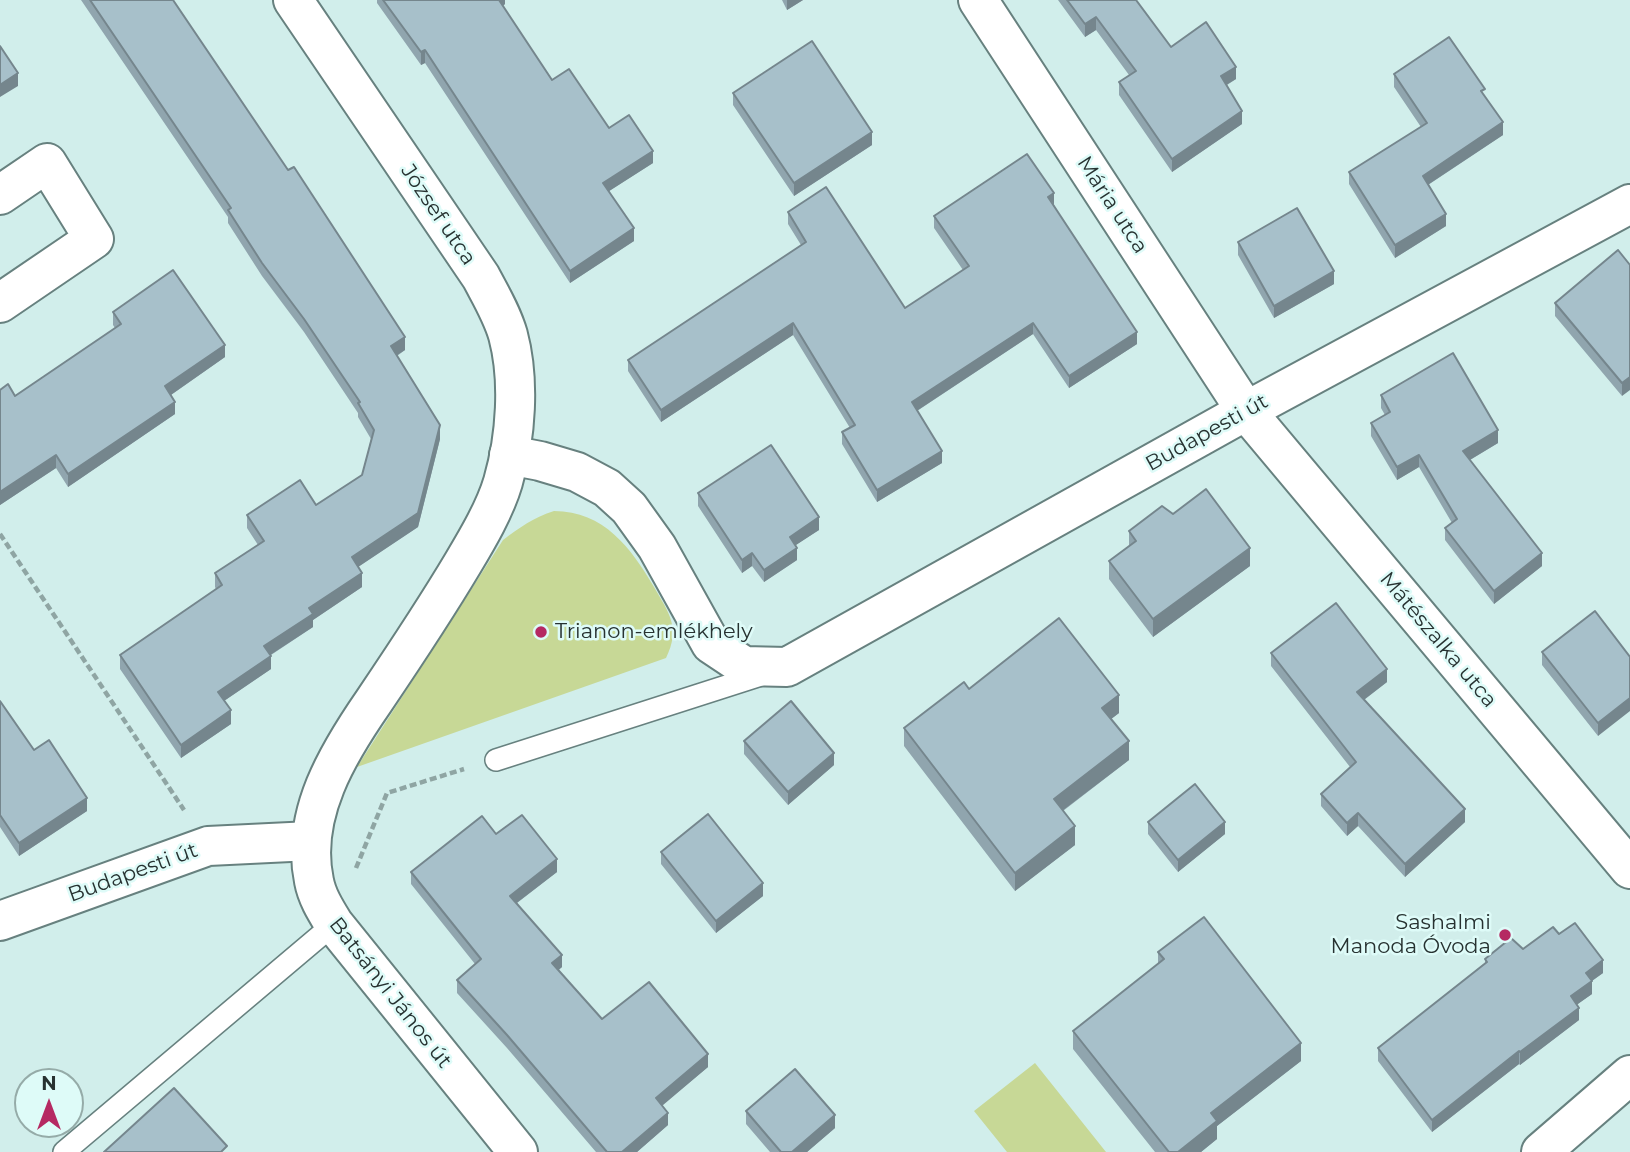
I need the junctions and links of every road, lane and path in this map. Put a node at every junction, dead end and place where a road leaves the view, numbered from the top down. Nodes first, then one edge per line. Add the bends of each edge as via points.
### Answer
1 (293, 0) edge
2 (978, 0) edge
3 (0, 195) edge
4 (1630, 204) edge
5 (0, 303) edge
6 (1246, 411) junction
7 (509, 455) junction
8 (0, 534) edge
9 (787, 667) junction
10 (496, 760) joint
11 (313, 827) junction
12 (208, 846) junction
13 (1630, 869) edge
14 (0, 921) edge
15 (334, 924) junction
16 (1630, 1075) edge
17 (64, 1152) edge
18 (518, 1152) edge
19 (1541, 1152) edge

1 - 7 street, József utca via 498,307 514,373
2 - 6 street, Mária utca
3 - 5 street via 47,163 94,239
4 - 6 street, Budapesti út
6 - 9 street, Budapesti út
6 - 13 street, Mátészalka utca
7 - 9 street via 577,472 607,488 629,508 657,547 711,644 744,666
7 - 11 street, József utca via 503,483 474,545 352,733 336,762
8 - 12 path
9 - 10 lane
10 - 15 path via 387,793
11 - 12 street, Budapesti út
11 - 15 street, Batsányi János út via 314,883
12 - 14 street, Budapesti út
15 - 17 lane
15 - 18 street, Batsányi János út
16 - 19 street

